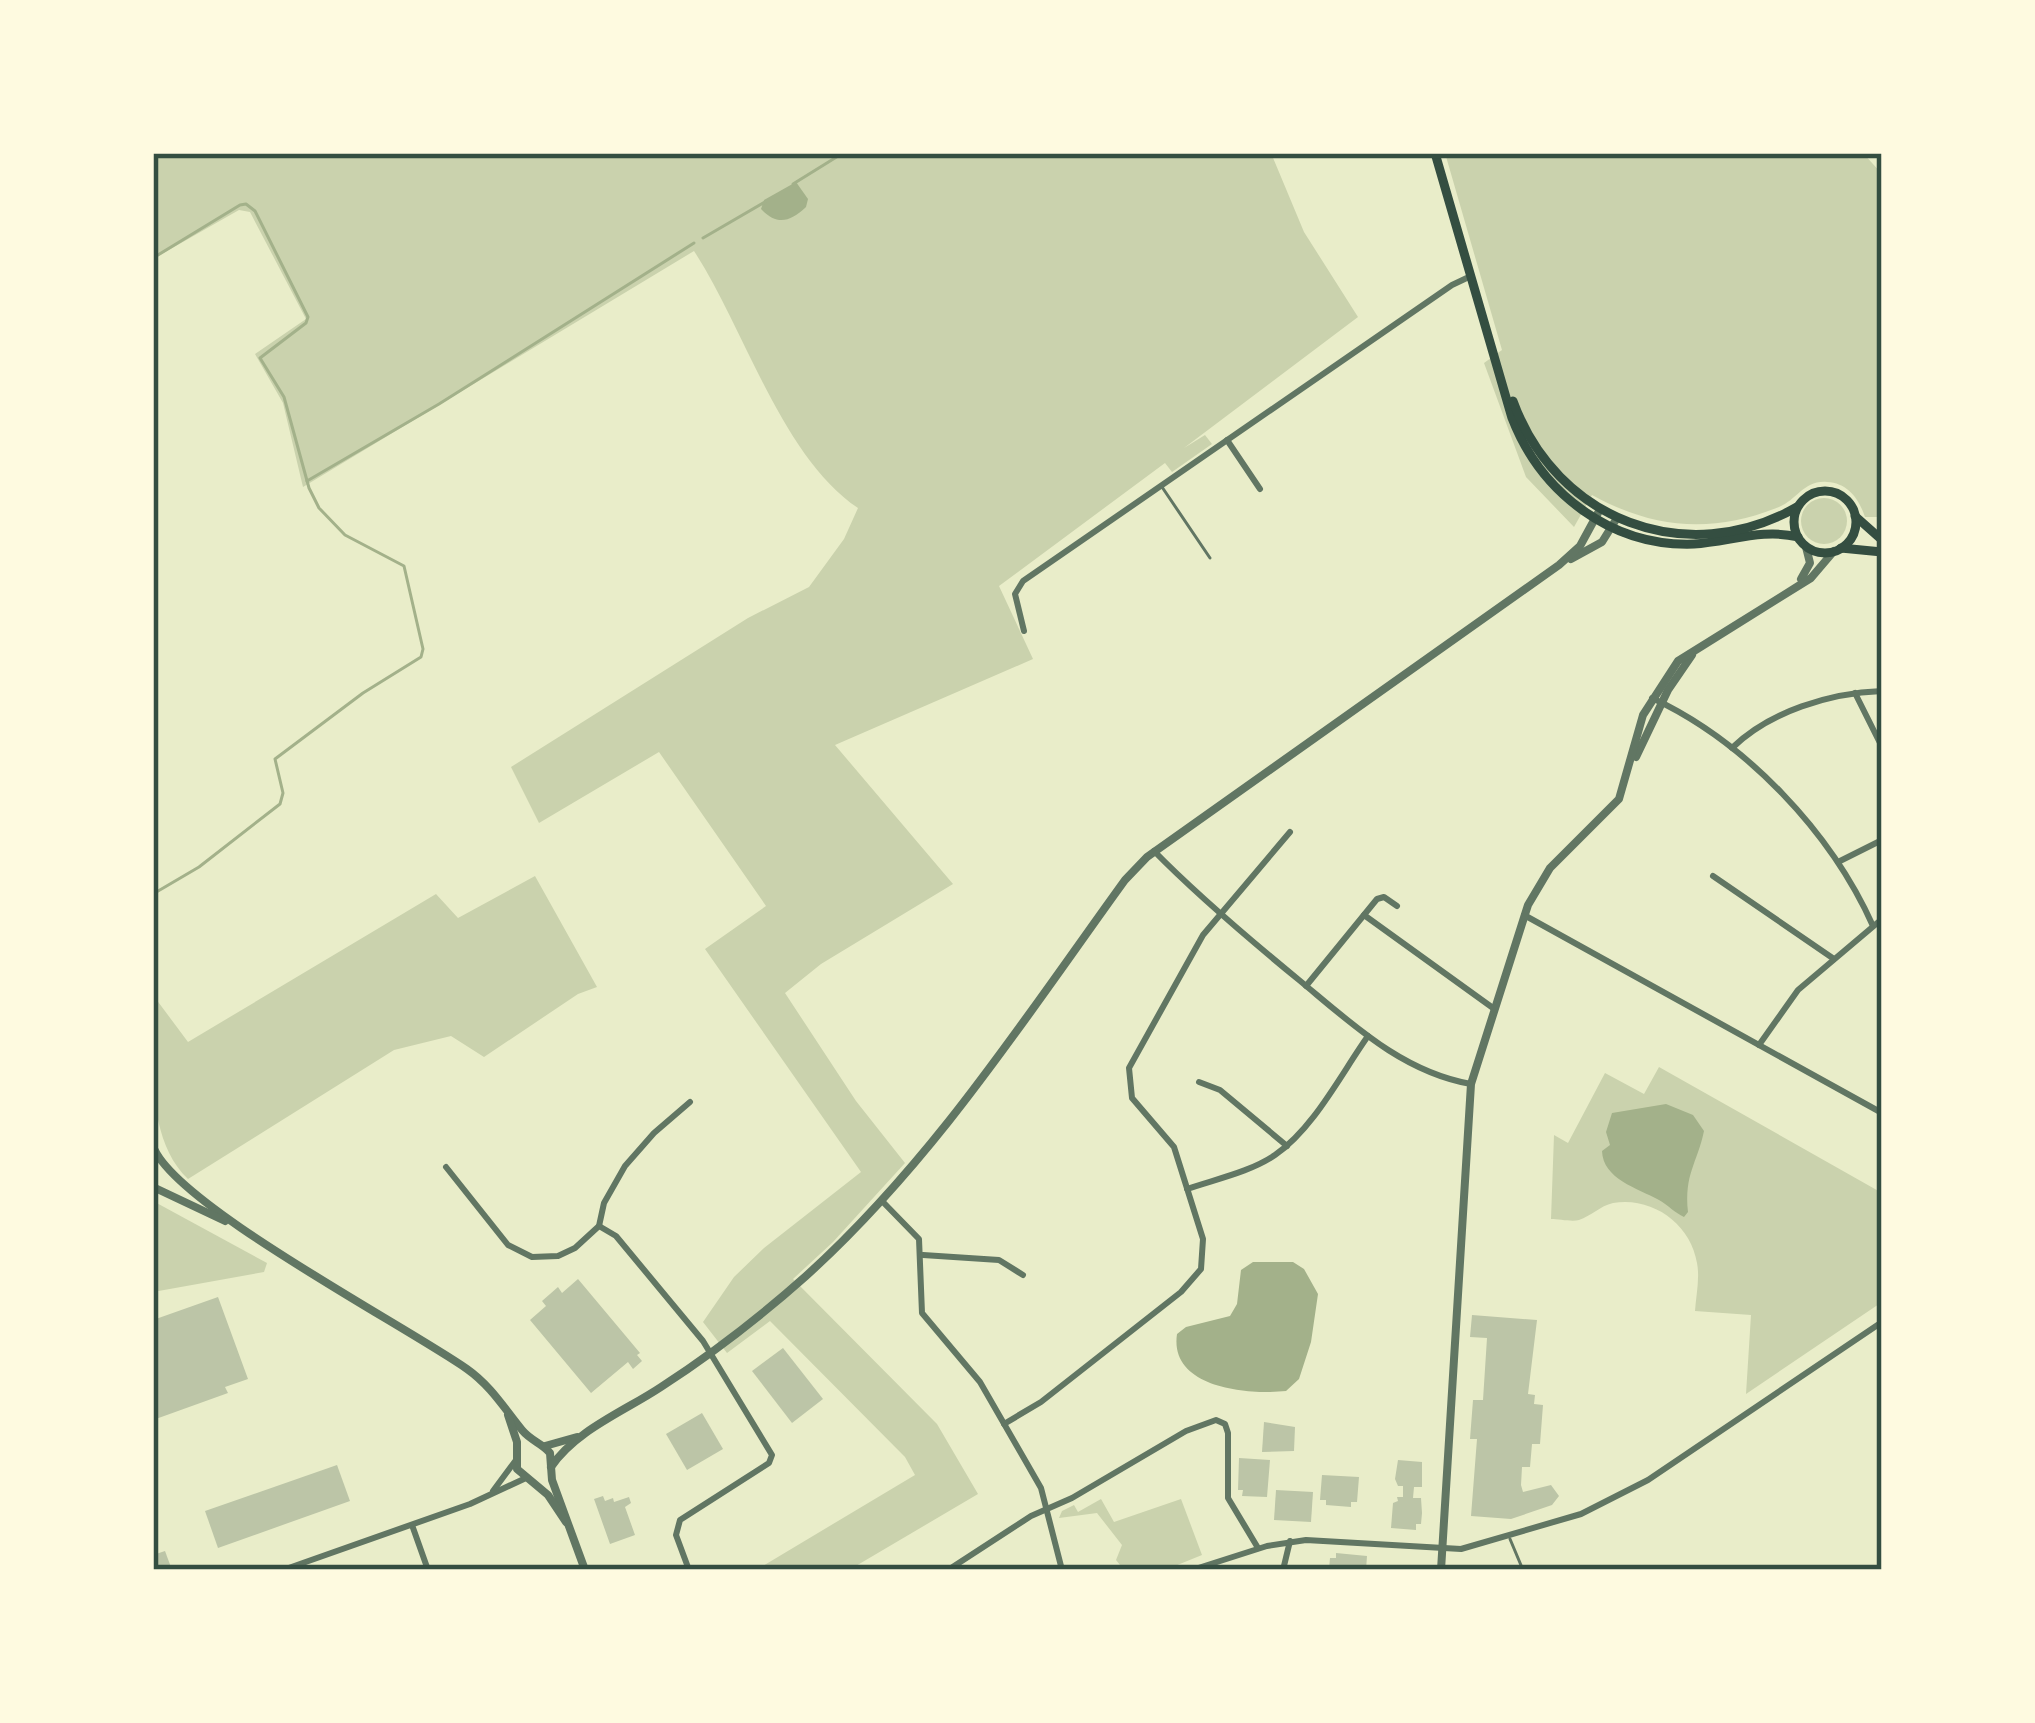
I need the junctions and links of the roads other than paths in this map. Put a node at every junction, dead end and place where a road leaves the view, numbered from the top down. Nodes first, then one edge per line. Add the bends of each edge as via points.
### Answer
1 (1435, 153) edge
2 (1471, 276) junction
3 (1227, 440) junction
4 (1161, 485) junction
5 (1260, 489) dead end
6 (1797, 507) junction
7 (1597, 514) junction
8 (1855, 516) junction
9 (1615, 523) junction
10 (1882, 540) edge
11 (1802, 542) junction
12 (1838, 550) junction
13 (1882, 552) edge
14 (1210, 558) dead end
15 (1559, 565) junction
16 (1786, 591) junction
17 (1024, 632) dead end
18 (1882, 691) edge
19 (1855, 693) junction
20 (1657, 700) junction
21 (1882, 747) edge
22 (1732, 748) junction
23 (1290, 832) dead end
24 (1882, 840) edge
25 (1154, 851) junction
26 (1838, 862) junction
27 (1713, 876) dead end
28 (1397, 906) dead end
29 (1220, 915) junction
30 (1364, 915) junction
31 (1524, 915) junction
32 (1882, 919) edge
33 (1873, 926) junction
34 (1834, 959) junction
35 (1306, 986) junction
36 (1493, 1008) junction
37 (1368, 1036) junction
38 (1759, 1045) junction
39 (1199, 1082) dead end
40 (1471, 1084) junction
41 (690, 1102) dead end
42 (1882, 1113) edge
43 (153, 1133) edge
44 (153, 1146) edge
45 (1287, 1146) junction
46 (446, 1167) dead end
47 (153, 1187) edge
48 (1187, 1189) junction
49 (882, 1201) junction
50 (599, 1226) junction
51 (258, 1239) junction
52 (922, 1255) junction
53 (1022, 1275) dead end
54 (1882, 1322) edge
55 (711, 1353) junction
56 (499, 1398) junction
57 (1004, 1424) junction
58 (589, 1432) junction
59 (541, 1444) junction
60 (517, 1456) junction
61 (551, 1468) junction
62 (529, 1478) junction
63 (486, 1496) junction
64 (1048, 1508) junction
65 (412, 1525) junction
66 (1509, 1536) junction
67 (574, 1537) junction
68 (1290, 1541) junction
69 (1258, 1548) junction
70 (1442, 1549) junction
71 (283, 1570) edge
72 (428, 1570) edge
73 (585, 1570) edge
74 (689, 1570) edge
75 (948, 1570) edge
76 (1062, 1570) edge
77 (1192, 1570) edge
78 (1282, 1570) edge
79 (1441, 1570) edge
80 (1523, 1570) edge

1 - 2 main road
2 - 3 street
2 - 7 main road via 1544,470
3 - 4 street
3 - 5 street
4 - 14 lane
4 - 17 street via 1017,587
6 - 8 main road via 1810,494 1830,491
6 - 9 main road via 1700,533
6 - 11 main road via 1793,522
7 - 9 main road
7 - 15 street
8 - 10 main road
8 - 12 main road via 1852,536
9 - 11 main road via 1680,544 1766,534
9 - 15 street via 1599,544
11 - 12 main road via 1818,552
11 - 16 street via 1808,571
12 - 13 main road
12 - 16 street
15 - 25 street
16 - 20 street via 1678,661
18 - 19 street
19 - 21 street
19 - 22 street via 1788,712
20 - 22 street
20 - 31 street via 1637,734 1616,804 1550,868
22 - 26 street
23 - 29 street
24 - 26 street
25 - 29 street
25 - 49 street
26 - 33 street
27 - 34 street
28 - 30 street via 1379,897
29 - 35 street
29 - 48 street via 1127,1074 1136,1104 1172,1142
30 - 35 street
30 - 36 street
31 - 36 street
31 - 38 street
32 - 33 street
33 - 34 street
34 - 38 street via 1791,998
35 - 37 street
36 - 40 street
37 - 40 street via 1411,1064
37 - 45 street
38 - 42 street
39 - 45 street
40 - 70 street
41 - 50 street via 625,1166
43 - 44 street
44 - 51 street via 185,1186
45 - 48 street
46 - 50 street via 502,1239 526,1255 559,1256
47 - 51 street
48 - 57 street via 1204,1245 1191,1283
49 - 52 street via 918,1236
49 - 55 street
50 - 55 street via 616,1236
51 - 56 street via 460,1364
52 - 53 street via 999,1260
52 - 57 street via 923,1317 980,1382
54 - 66 street via 1640,1485
55 - 58 street
55 - 74 street via 772,1458 680,1520 676,1535
56 - 59 street
56 - 60 street
57 - 64 street
58 - 59 street
58 - 61 street
59 - 60 street via 526,1444
59 - 61 street
60 - 62 street
60 - 63 street
61 - 62 street
61 - 67 street
62 - 63 street
62 - 67 street
63 - 65 street
64 - 69 street via 1190,1429 1223,1422 1228,1498
64 - 75 street
64 - 76 street
65 - 71 street
65 - 72 street
66 - 70 street
66 - 80 lane
67 - 73 street
68 - 69 street
68 - 70 street
68 - 78 street
69 - 77 street
70 - 79 street

